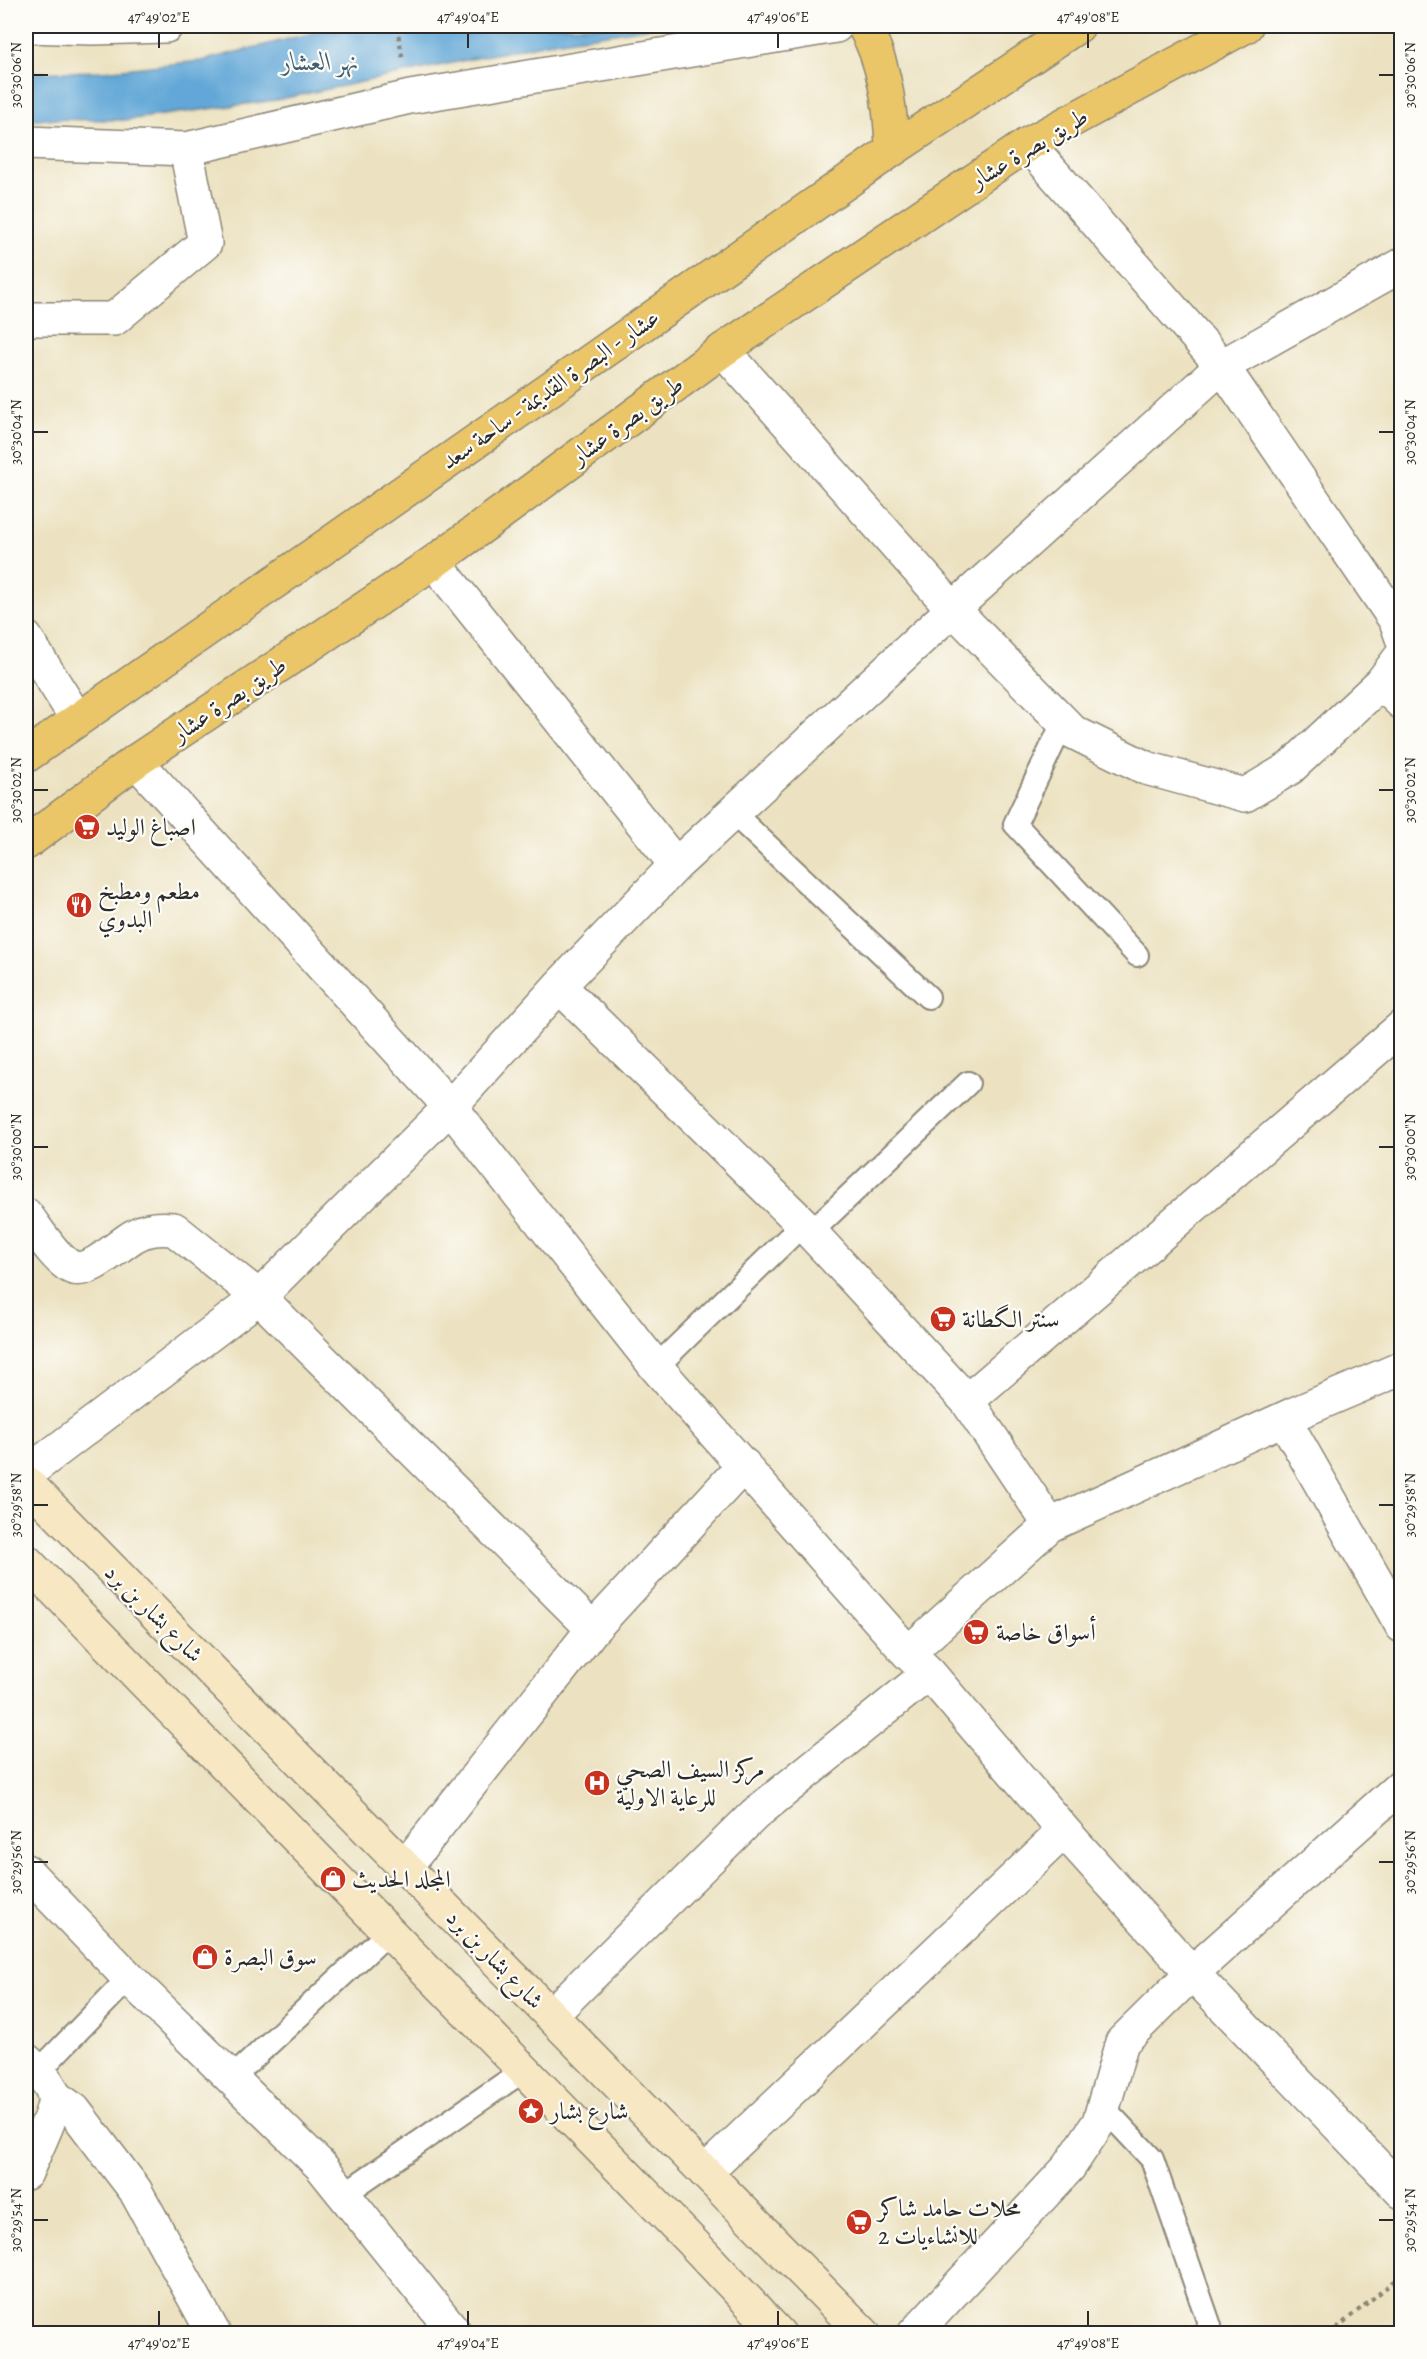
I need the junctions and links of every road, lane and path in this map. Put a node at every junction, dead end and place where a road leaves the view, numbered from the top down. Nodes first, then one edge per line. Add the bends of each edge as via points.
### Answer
1 (26, 26) edge
2 (166, 26) edge
3 (397, 26) edge
4 (836, 26) edge
5 (864, 26) edge
6 (1078, 26) edge
7 (1246, 26) edge
8 (404, 70) dead end
9 (26, 143) edge
10 (1028, 144) junction
11 (186, 149) junction
12 (892, 150) junction
13 (1401, 265) edge
14 (26, 318) edge
15 (723, 350) junction
16 (1222, 366) junction
17 (434, 562) junction
18 (953, 609) junction
19 (26, 638) edge
20 (1401, 638) edge
21 (1401, 655) edge
22 (1391, 693) edge
23 (77, 719) junction
24 (1063, 723) junction
25 (26, 756) edge
26 (136, 761) junction
27 (733, 813) junction
28 (26, 843) edge
29 (676, 866) junction
30 (1137, 955) dead end
31 (559, 986) junction
32 (928, 997) dead end
33 (1401, 1028) edge
34 (968, 1083) dead end
35 (450, 1107) junction
36 (26, 1215) edge
37 (807, 1228) junction
38 (259, 1297) junction
39 (656, 1367) junction
40 (1401, 1368) edge
41 (967, 1401) junction
42 (1284, 1419) junction
43 (744, 1465) junction
44 (26, 1474) edge
45 (26, 1482) edge
46 (1050, 1525) junction
47 (26, 1562) edge
48 (1401, 1626) edge
49 (593, 1629) junction
50 (919, 1663) junction
51 (1401, 1785) edge
52 (1064, 1831) junction
53 (405, 1867) junction
54 (26, 1871) edge
55 (389, 1932) junction
56 (1192, 1973) junction
57 (129, 1978) junction
58 (550, 2015) junction
59 (524, 2070) junction
60 (39, 2076) edge
61 (232, 2078) junction
62 (1103, 2107) junction
63 (705, 2172) junction
64 (26, 2173) edge
65 (1401, 2192) edge
66 (344, 2194) junction
67 (1401, 2275) edge
68 (214, 2334) edge
69 (456, 2334) edge
70 (779, 2334) edge
71 (864, 2334) edge
72 (914, 2334) edge
73 (1203, 2334) edge
74 (1329, 2334) edge

1 - 2 street
3 - 8 path
4 - 11 street via 410,97
5 - 12 main road via 876,48 891,115
6 - 12 main road, عشار - البصرة القديمة - ساحة سعد
7 - 10 main road, طريق بصرة عشار
9 - 11 street
10 - 15 main road, طريق بصرة عشار
10 - 16 street
11 - 14 street via 205,243 114,318
12 - 23 main road, عشار - البصرة القديمة - ساحة سعد
13 - 16 street
15 - 17 main road, طريق بصرة عشار
15 - 18 street
16 - 18 street
16 - 20 street via 1396,621
17 - 26 main road, طريق بصرة عشار
17 - 29 street
18 - 24 street
18 - 27 street
19 - 23 street
21 - 22 street
22 - 24 street via 1290,768 1245,795 1146,768 1072,732
23 - 25 main road, عشار - البصرة القديمة - ساحة سعد
24 - 30 lane via 1015,824
26 - 28 main road, طريق بصرة عشار
26 - 35 street
27 - 29 street
27 - 32 lane
29 - 31 street
31 - 35 street
31 - 37 street
33 - 41 street
34 - 37 lane
35 - 38 street
35 - 39 street
36 - 38 street via 72,1268 87,1268 135,1235 157,1228 174,1229
37 - 39 lane
37 - 41 street
38 - 44 street
38 - 49 street
39 - 43 street
40 - 42 street
41 - 46 street
42 - 46 street
42 - 48 street
43 - 49 street
43 - 50 street
45 - 53 main road, شارع بشار بن برد
46 - 50 street
47 - 55 main road
49 - 53 street
50 - 52 street
50 - 58 street via 755,1814
51 - 56 street
52 - 56 street
52 - 63 street
53 - 58 main road, شارع بشار بن برد
54 - 57 street
55 - 59 main road
55 - 61 lane
56 - 62 street via 1122,2042
56 - 65 street
57 - 60 lane
57 - 61 street
58 - 63 main road, شارع بشار بن برد
59 - 66 lane
59 - 70 main road
60 - 64 street via 52,2110
60 - 68 street via 74,2110 135,2190
61 - 66 street via 320,2164
62 - 72 street via 1099,2122 1069,2167
62 - 73 lane via 1152,2159 1210,2326
63 - 71 main road, شارع بشار بن برد
66 - 69 street
67 - 74 path

